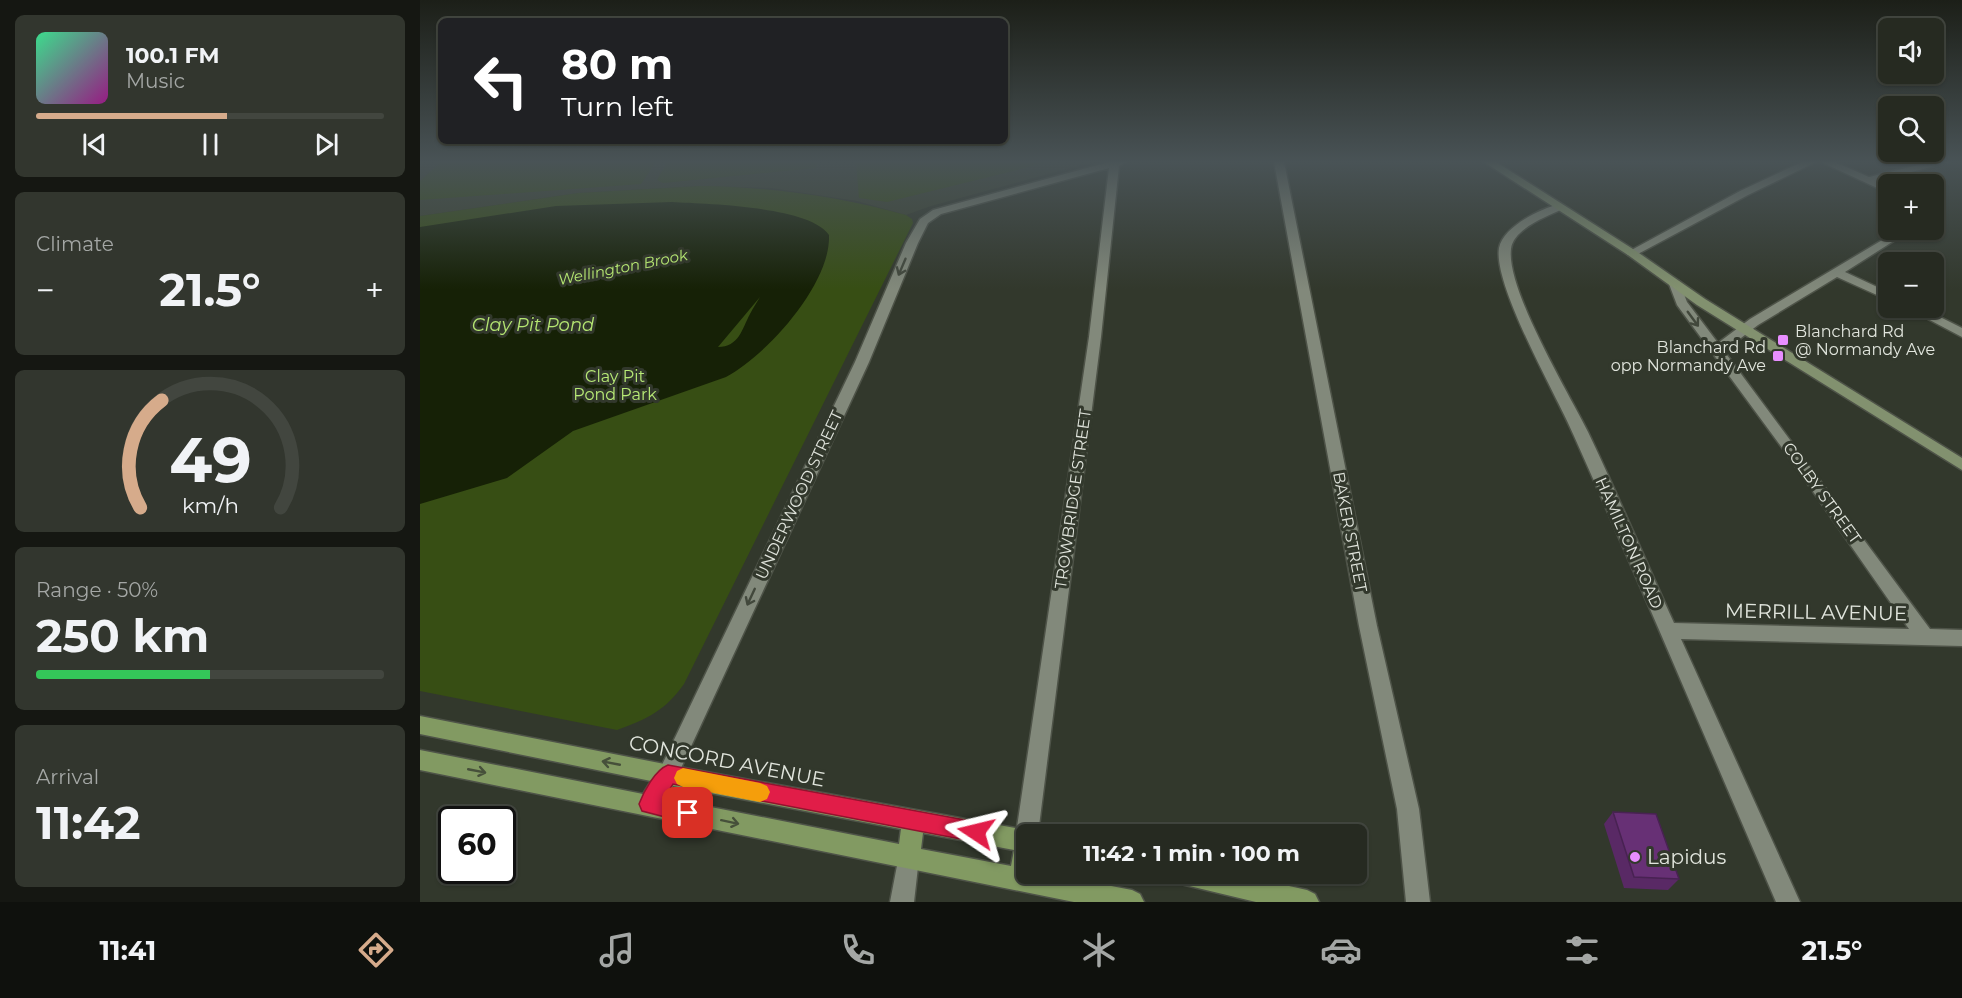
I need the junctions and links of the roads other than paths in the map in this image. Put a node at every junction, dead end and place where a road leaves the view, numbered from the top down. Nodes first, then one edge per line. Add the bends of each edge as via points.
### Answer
1 (969, 204) edge
2 (1112, 204) edge
3 (1288, 204) edge
4 (1554, 204) edge
5 (1723, 204) edge
6 (1559, 207) junction
7 (1889, 240) edge
8 (1632, 253) junction
9 (1835, 272) junction
10 (1675, 284) junction
11 (1878, 291) edge
12 (1933, 318) edge
13 (1745, 328) junction
14 (1962, 333) edge
15 (1718, 350) junction
16 (1962, 465) edge
17 (1668, 631) junction
18 (1925, 637) junction
19 (1962, 638) edge
20 (420, 725) edge
21 (420, 760) edge
22 (668, 774) junction
23 (649, 804) junction
24 (913, 822) junction
25 (1028, 824) edge
26 (1016, 838) edge
27 (908, 858) junction
28 (1016, 877) edge
29 (1049, 884) edge
30 (1215, 884) edge
31 (1249, 895) edge
32 (902, 902) edge
33 (1132, 902) edge
34 (1307, 902) edge
35 (1418, 902) edge
36 (1788, 902) edge

1 -> 22 street, UNDERWOOD STREET via 929,215 912,243 862,362
2 - 25 street, TROWBRIDGE STREET
3 - 35 street, BAKER STREET via 1407,809
4 - 6 main road
5 - 8 street
6 - 8 main road
6 - 17 street, HAMILTON ROAD via 1533,218 1514,232 1504,247 1505,265 1514,296 1581,434
7 - 9 street
8 - 10 main road
9 - 11 street
9 - 13 street
10 - 13 main road
10 -> 15 street, COLBY STREET via 1681,302
12 - 14 street
13 - 15 street
13 - 16 main road
15 - 18 street, COLBY STREET
17 - 18 street, MERRILL AVENUE
17 - 36 street, HAMILTON ROAD
18 - 19 street, MERRILL AVENUE
22 -> 20 main road, CONCORD AVENUE
21 -> 23 main road
22 - 23 main road
22 - 24 main road, CONCORD AVENUE
23 -> 27 main road
24 - 26 main road, CONCORD AVENUE
24 - 27 main road
27 - 28 main road
27 - 32 street
29 - 33 main road
30 - 31 main road
31 - 34 main road

